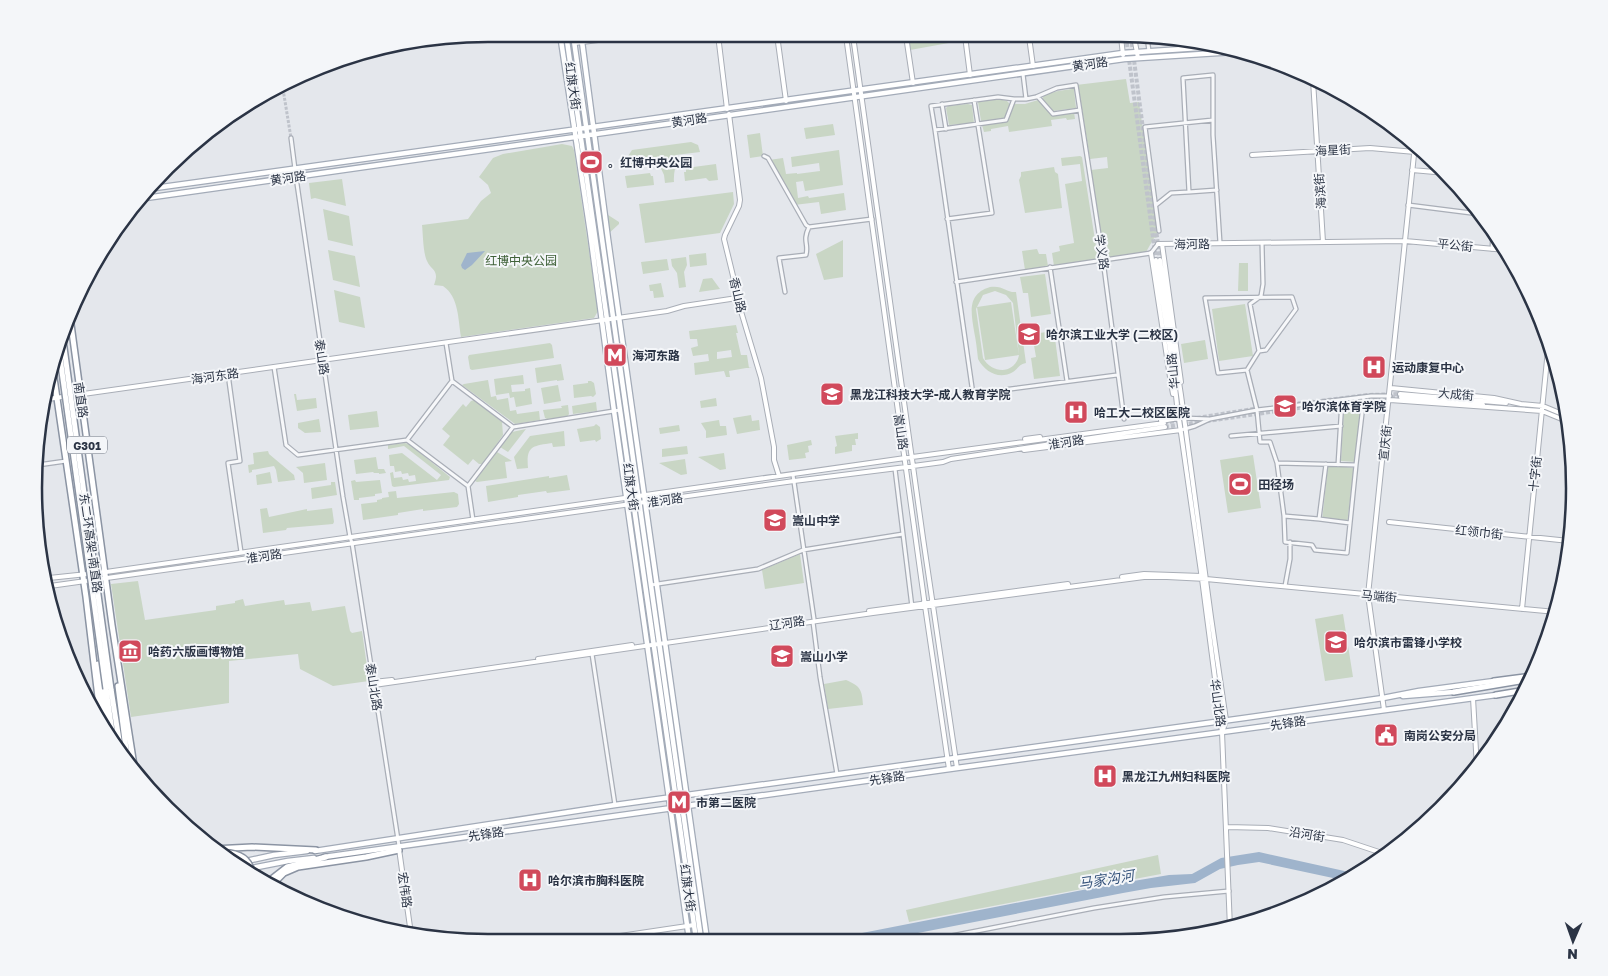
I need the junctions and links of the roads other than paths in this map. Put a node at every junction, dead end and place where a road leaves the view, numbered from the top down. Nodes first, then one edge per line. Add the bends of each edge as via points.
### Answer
1 (561, 42) edge
2 (567, 42) edge
3 (582, 42) joint
4 (719, 42) edge
5 (778, 42) edge
6 (847, 42) edge
7 (854, 42) edge
8 (907, 42) edge
9 (965, 42) edge
10 (1030, 42) edge
11 (1122, 42) edge
12 (575, 43) joint
13 (1135, 43) edge
14 (1148, 43) edge
15 (1192, 48) edge
16 (1149, 51) junction
17 (1137, 52) junction
18 (1123, 53) junction
19 (1216, 53) edge
20 (1138, 58) junction
21 (1124, 59) junction
22 (1032, 66) junction
23 (1022, 74) junction
24 (970, 75) junction
25 (913, 83) junction
26 (1313, 86) edge
27 (861, 90) junction
28 (854, 91) junction
29 (861, 96) junction
30 (1038, 96) junction
31 (855, 98) junction
32 (1026, 99) junction
33 (974, 100) junction
34 (1014, 100) junction
35 (786, 101) junction
36 (942, 104) junction
37 (1080, 110) junction
38 (728, 112) junction
39 (1213, 120) junction
40 (978, 124) junction
41 (1184, 124) junction
42 (586, 128) junction
43 (593, 128) junction
44 (946, 129) junction
45 (577, 130) junction
46 (935, 130) junction
47 (594, 135) junction
48 (587, 136) junction
49 (578, 137) junction
50 (290, 138) tunnel mouth
51 (1317, 151) junction
52 (1413, 152) edge
53 (1414, 152) edge
54 (1252, 155) dead end
55 (764, 156) dead end
56 (295, 169) junction
57 (1412, 170) junction
58 (1435, 173) edge
59 (296, 177) junction
60 (159, 187) edge
61 (1216, 190) junction
62 (1189, 192) junction
63 (150, 197) edge
64 (1156, 205) junction
65 (1408, 205) junction
66 (1470, 213) edge
67 (947, 219) junction
68 (872, 220) junction
69 (809, 227) junction
70 (1159, 231) dead end
71 (1405, 240) junction
72 (1323, 242) junction
73 (1220, 243) junction
74 (1262, 243) junction
75 (1160, 244) junction
76 (1492, 244) edge
77 (1492, 249) junction
78 (1496, 249) edge
79 (1151, 253) junction
80 (1103, 260) junction
81 (1050, 267) junction
82 (956, 282) junction
83 (785, 292) dead end
84 (1261, 296) junction
85 (737, 298) junction
86 (620, 317) junction
87 (612, 318) junction
88 (604, 320) junction
89 (72, 330) edge
90 (446, 343) junction
91 (64, 350) edge
92 (1259, 351) junction
93 (323, 360) junction
94 (1547, 362) edge
95 (61, 363) edge
96 (274, 367) junction
97 (1247, 370) junction
98 (228, 374) junction
99 (1117, 375) junction
100 (452, 381) junction
101 (1067, 381) junction
102 (55, 385) edge
103 (1391, 388) junction
104 (80, 395) junction
105 (1181, 395) junction
106 (1400, 396) tunnel mouth
107 (1364, 397) junction
108 (57, 398) junction
109 (1390, 398) junction
110 (52, 399) edge
111 (1342, 400) junction
112 (1177, 405) junction
113 (1521, 406) junction
114 (1542, 409) junction
115 (620, 410) junction
116 (1257, 410) junction
117 (614, 411) junction
118 (1559, 414) edge
119 (1560, 418) edge
120 (1124, 419) dead end
121 (1210, 419) junction
122 (1182, 420) junction
123 (513, 426) junction
124 (1341, 426) junction
125 (1183, 430) junction
126 (1259, 434) junction
127 (1232, 436) dead end
128 (408, 440) junction
129 (999, 445) junction
130 (337, 450) junction
131 (1000, 452) junction
132 (912, 457) junction
133 (905, 458) junction
134 (66, 461) junction
135 (1277, 463) junction
136 (43, 464) edge
137 (1326, 464) junction
138 (1338, 465) junction
139 (1356, 465) junction
140 (913, 466) junction
141 (906, 467) junction
142 (895, 469) junction
143 (793, 475) junction
144 (779, 476) junction
145 (794, 481) junction
146 (468, 486) junction
147 (645, 495) junction
148 (636, 496) junction
149 (626, 498) junction
150 (646, 502) junction
151 (637, 504) junction
152 (628, 505) junction
153 (1284, 516) junction
154 (1319, 519) junction
155 (473, 520) junction
156 (1389, 522) dead end
157 (1350, 523) junction
158 (903, 534) junction
159 (350, 537) junction
160 (1529, 537) junction
161 (1563, 540) edge
162 (1290, 542) junction
163 (352, 543) junction
164 (803, 550) junction
165 (241, 552) junction
166 (82, 574) junction
167 (106, 575) junction
168 (52, 578) edge
169 (1203, 578) junction
170 (83, 581) junction
171 (651, 584) junction
172 (658, 584) junction
173 (54, 585) edge
174 (1285, 587) junction
175 (1368, 594) junction
176 (86, 597) junction
177 (932, 603) junction
178 (925, 604) junction
179 (912, 606) junction
180 (1522, 609) junction
181 (1548, 611) edge
182 (814, 621) junction
183 (112, 625) junction
184 (659, 642) junction
185 (666, 642) junction
186 (650, 644) junction
187 (592, 654) junction
188 (1524, 677) edge
189 (1494, 681) joint
190 (1522, 681) edge
191 (374, 684) junction
192 (1521, 684) edge
193 (1502, 685) junction
194 (1454, 692) joint
195 (1516, 692) edge
196 (1496, 695) joint
197 (1383, 698) junction
198 (1473, 698) junction
199 (96, 700) edge
200 (1384, 710) junction
201 (105, 715) edge
202 (1226, 720) junction
203 (1220, 721) junction
204 (111, 725) edge
205 (1222, 732) junction
206 (119, 737) edge
207 (126, 747) edge
208 (1476, 755) edge
209 (132, 756) edge
210 (947, 758) junction
211 (955, 758) junction
212 (957, 768) junction
213 (949, 769) junction
214 (837, 775) junction
215 (681, 797) junction
216 (669, 798) junction
217 (615, 805) junction
218 (682, 808) junction
219 (670, 809) junction
220 (1227, 827) junction
221 (397, 838) junction
222 (227, 848) edge
223 (399, 848) junction
224 (316, 850) junction
225 (1377, 851) edge
226 (233, 853) edge
227 (326, 857) junction
228 (245, 861) edge
229 (249, 864) edge
230 (255, 867) edge
231 (273, 878) edge
232 (277, 880) edge
233 (1229, 891) junction
234 (1230, 919) edge
235 (688, 925) junction
236 (694, 925) junction
237 (410, 927) edge
238 (631, 934) edge
239 (689, 934) edge
240 (695, 934) edge
241 (700, 934) edge
242 (707, 934) edge
243 (961, 934) edge

1 - 45 main road, 红旗大街
2 - 45 main road, 红旗大街
3 - 12 main road
3 - 43 main road, 红旗大街
4 - 38 main road, 香山路
5 - 35 main road
6 - 28 main road, 嵩山路
7 - 27 main road, 嵩山路
8 - 25 main road
9 - 24 main road
10 - 22 main road
11 - 18 main road
12 - 42 main road, 红旗大街
13 - 17 main road
14 - 16 street
15 - 16 main road, 黄河路
16 - 17 main road, 黄河路
17 - 18 main road, 黄河路
17 - 20 main road
18 - 21 main road
18 - 22 main road, 黄河路
19 - 20 main road, 黄河路
20 - 21 main road, 黄河路
21 - 23 main road, 黄河路
22 - 24 main road, 黄河路
23 - 29 main road, 黄河路
23 - 32 street
24 - 25 main road, 黄河路
25 - 27 main road, 黄河路
26 - 51 main road, 海滨街
27 - 28 main road, 黄河路
27 - 29 main road, 嵩山路
28 - 31 main road, 嵩山路
28 - 35 main road, 黄河路
29 - 31 main road, 黄河路
29 - 132 main road, 嵩山路
30 - 32 street
30 - 37 street via 1054,114
30 - 37 street, 学义路 via 1076,85
31 - 38 main road, 黄河路
31 - 68 main road, 嵩山路
32 - 34 street
33 - 34 street via 998,97
33 - 36 street
33 - 40 street
34 - 40 street via 1006,120
35 - 38 main road, 黄河路
36 - 44 street
36 - 46 street via 930,106
37 - 80 street, 学义路
38 - 43 main road, 黄河路
38 - 47 main road, 黄河路
38 - 85 main road, 香山路 via 740,200 724,239
39 - 41 street
39 - 41 street via 1213,75 1183,78
39 - 61 street
40 - 44 street
40 - 67 street via 992,213
41 - 62 street
41 - 64 street via 1145,126
42 - 43 main road, 黄河路
42 - 45 main road, 黄河路
42 - 48 main road, 红旗大街
43 - 47 main road, 红旗大街
44 - 46 street
45 - 49 main road, 红旗大街
45 - 56 main road, 黄河路
46 - 67 street
47 - 48 main road, 黄河路
47 - 86 main road, 红旗大街
48 - 49 main road, 黄河路
48 - 87 main road, 红旗大街
49 - 59 main road, 黄河路
49 - 88 main road, 红旗大街
50 - 56 street
51 - 52 main road, 海星街 via 1370,148
51 - 54 main road, 海星街
51 - 72 main road, 海滨街
53 - 57 main road, 宣庆街
55 - 69 street
56 - 60 main road, 黄河路
57 - 58 main road
57 - 65 main road, 宣庆街
59 - 63 main road, 黄河路
59 - 93 street, 泰山路
61 - 62 street
61 - 73 street
62 - 64 street via 1172,193
64 - 70 street
65 - 66 street
65 - 71 main road, 宣庆街
67 - 82 street
68 - 69 street
68 - 133 main road, 嵩山路
69 - 83 street via 804,237 806,255 779,258
71 - 72 main road, 海河路
71 - 77 main road, 平公街
71 - 103 main road, 宣庆街
72 - 74 main road, 海河路
73 - 74 main road, 海河路
73 - 75 main road, 海河路
74 - 84 street
75 - 79 street, 海河路
75 - 105 main road, 华山路
76 - 77 street
77 - 78 main road, 平公街
79 - 80 street
79 - 112 main road
80 - 81 street
80 - 99 street, 学义路
81 - 82 street
81 - 101 street
82 - 101 street via 972,394
84 - 92 street via 1250,304
84 - 92 street via 1292,297 1296,308 1266,350
84 - 97 street via 1205,298 1218,373
85 - 86 main road, 海河东路
85 - 144 main road, 香山路 via 761,378
86 - 87 main road, 海河东路
86 - 147 main road, 红旗大街
87 - 88 main road, 海河东路
87 - 148 main road, 红旗大街
88 - 90 main road, 海河东路
88 - 115 main road, 红旗大街
88 - 117 main road, 红旗大街
89 - 104 highway, 南直路 / G301
90 - 93 main road, 海河东路
90 - 100 street
91 - 206 highway, 东二环高架-南直路, bridge
92 - 97 street
93 - 96 main road, 海河东路
93 - 130 street, 泰山路
94 - 114 main road, 十字街
95 - 204 highway, 东二环高架-南直路, bridge
96 - 98 main road, 海河东路
96 - 130 street via 286,445 298,455
97 - 116 street
98 - 104 main road, 海河东路
98 - 165 street via 240,461 228,463
99 - 101 street
99 - 120 street, 学义路
100 - 123 street
100 - 128 street
102 - 108 highway, 南直路 / G301
103 - 109 main road, 宣庆街
103 - 113 main road, 大成街 via 1494,398
104 - 108 main road, 海河东路
104 - 167 highway, 南直路 / G301
105 - 112 main road, 华山路 via 1158,260
105 - 122 main road
106 - 113 main road, 大成街
107 - 109 street
107 - 111 street
107 - 139 street
108 - 110 main road, 海河东路
108 - 134 highway, 南直路 / G301
109 - 113 main road, 大成街 via 1498,409
109 - 175 main road, 宣庆街
111 - 116 street
111 - 124 street
112 - 122 main road, 华山路
113 - 114 main road, 大成街
114 - 118 main road, 大成街
114 - 119 main road, 大成街
114 - 160 main road, 十字街
115 - 117 street
115 - 148 main road, 红旗大街
116 - 121 street
116 - 126 street
117 - 123 street
117 - 149 main road, 红旗大街
121 - 122 street
121 - 125 street
122 - 125 main road, 华山北路
122 - 129 main road via 1030,438
123 - 146 street
124 - 126 street
124 - 138 street
125 - 131 main road
125 - 169 main road, 华山北路
126 - 127 street
126 - 135 street via 1260,442 1270,442
128 - 130 street
128 - 146 street
129 - 131 main road, 淮河路 via 1164,425
129 - 132 main road, 淮河路
130 - 159 street, 泰山路
131 - 140 main road, 淮河路
132 - 133 main road, 淮河路
132 - 140 main road, 嵩山路
133 - 141 main road, 嵩山路
133 - 143 main road, 淮河路
134 - 136 street
134 - 166 highway, 南直路 / G301
135 - 137 street
135 - 153 street
137 - 138 street
137 - 154 street
138 - 139 street
139 - 157 street
140 - 141 main road, 淮河路
140 - 177 main road, 嵩山路
141 - 142 main road, 淮河路
141 - 178 main road, 嵩山路
142 - 145 main road, 淮河路
142 - 158 street
143 - 144 main road, 淮河路
143 - 145 street
144 - 147 main road, 淮河路
145 - 150 main road, 淮河路
145 - 164 street
146 - 155 street
147 - 148 main road, 淮河路
147 - 150 main road, 红旗大街
148 - 149 main road, 淮河路
148 - 151 main road, 红旗大街
149 - 152 main road, 红旗大街
149 - 155 main road, 淮河路
150 - 151 main road, 淮河路
150 - 172 main road, 红旗大街
151 - 152 main road, 淮河路
151 - 171 main road, 红旗大街
151 - 186 main road, 红旗大街
152 - 163 main road, 淮河路
152 - 186 main road, 红旗大街
153 - 154 street
153 - 162 street via 1285,542
154 - 157 street
155 - 159 main road, 淮河路
156 - 160 main road, 红领巾街
157 - 162 street via 1347,552 1315,550 1312,545
158 - 164 street
158 - 179 street
159 - 163 street, 泰山北路
159 - 165 main road, 淮河路
160 - 161 main road, 红领巾街
160 - 180 main road, 十字街
162 - 174 street
163 - 167 main road, 淮河路
163 - 191 street, 泰山北路
164 - 172 street via 758,569
164 - 182 street
165 - 167 main road, 淮河路
166 - 167 main road
166 - 168 main road
166 - 170 highway, G301
167 - 170 main road
167 - 183 highway, G301
169 - 174 main road, 马端街
169 - 177 main road, 辽河路 via 1144,577
169 - 202 main road, 华山北路
169 - 203 main road, 华山北路
170 - 173 main road
170 - 176 highway, G301
171 - 172 street
171 - 184 main road, 红旗大街
172 - 185 main road, 红旗大街
174 - 175 main road, 马端街
175 - 180 main road, 马端街
175 - 197 main road, 宣庆街
176 - 199 highway, G301
176 - 201 highway
177 - 178 main road, 辽河路
177 - 211 main road, 嵩山路
178 - 179 main road, 辽河路
178 - 210 main road, 嵩山路
179 - 182 main road, 辽河路
180 - 181 main road, 马端街
182 - 185 main road, 辽河路
182 - 214 street
183 - 207 highway
183 - 209 highway, G301
184 - 185 main road, 辽河路
184 - 186 main road, 辽河路
184 - 215 main road, 红旗大街
185 - 215 main road, 红旗大街
186 - 187 main road, 辽河路
186 - 191 main road, 辽河路
186 - 215 main road, 红旗大街
186 - 216 main road, 红旗大街
187 - 191 main road, 辽河路
187 - 217 street
188 - 189 highway, 先锋路
189 - 197 main road, 先锋路
190 - 193 highway
191 - 221 street, 泰山北路
192 - 193 highway
193 - 194 highway
194 - 197 main road
195 - 196 highway, 先锋路
196 - 198 main road, 先锋路
197 - 200 main road, 宣庆街
197 - 202 main road, 先锋路
198 - 200 main road, 先锋路
198 - 208 main road
200 - 205 main road, 先锋路
202 - 203 main road, 先锋路
202 - 205 main road, 华山北路
203 - 205 main road, 华山北路
203 - 211 main road, 先锋路
205 - 212 main road, 先锋路
205 - 220 main road
210 - 211 main road, 先锋路
210 - 213 main road, 嵩山路
210 - 214 main road, 先锋路
211 - 212 main road, 嵩山路
212 - 213 main road, 先锋路
213 - 218 main road, 先锋路
214 - 215 main road, 先锋路
215 - 216 main road, 先锋路
215 - 218 main road, 红旗大街
216 - 217 main road, 先锋路
216 - 219 main road, 红旗大街
217 - 221 main road, 先锋路
218 - 219 main road, 先锋路
218 - 236 main road, 红旗大街
218 - 241 main road, 红旗大街
218 - 242 main road, 红旗大街
219 - 223 main road, 先锋路
219 - 235 main road, 红旗大街
220 - 225 main road, 沿河街 via 1268,828 1343,840
220 - 233 main road
221 - 223 street, 泰山北路
221 - 224 main road, 先锋路
222 - 224 highway
223 - 227 main road, 先锋路
223 - 232 highway via 366,857 298,867
223 - 237 main road, 宏伟路
224 - 228 main road, 先锋路
226 - 229 highway, bridge
227 - 230 main road, 先锋路
227 - 231 highway via 287,867
233 - 234 main road
233 - 243 street via 1094,908
235 - 236 main road
235 - 238 main road
235 - 239 main road, 红旗大街
236 - 240 main road, 红旗大街

